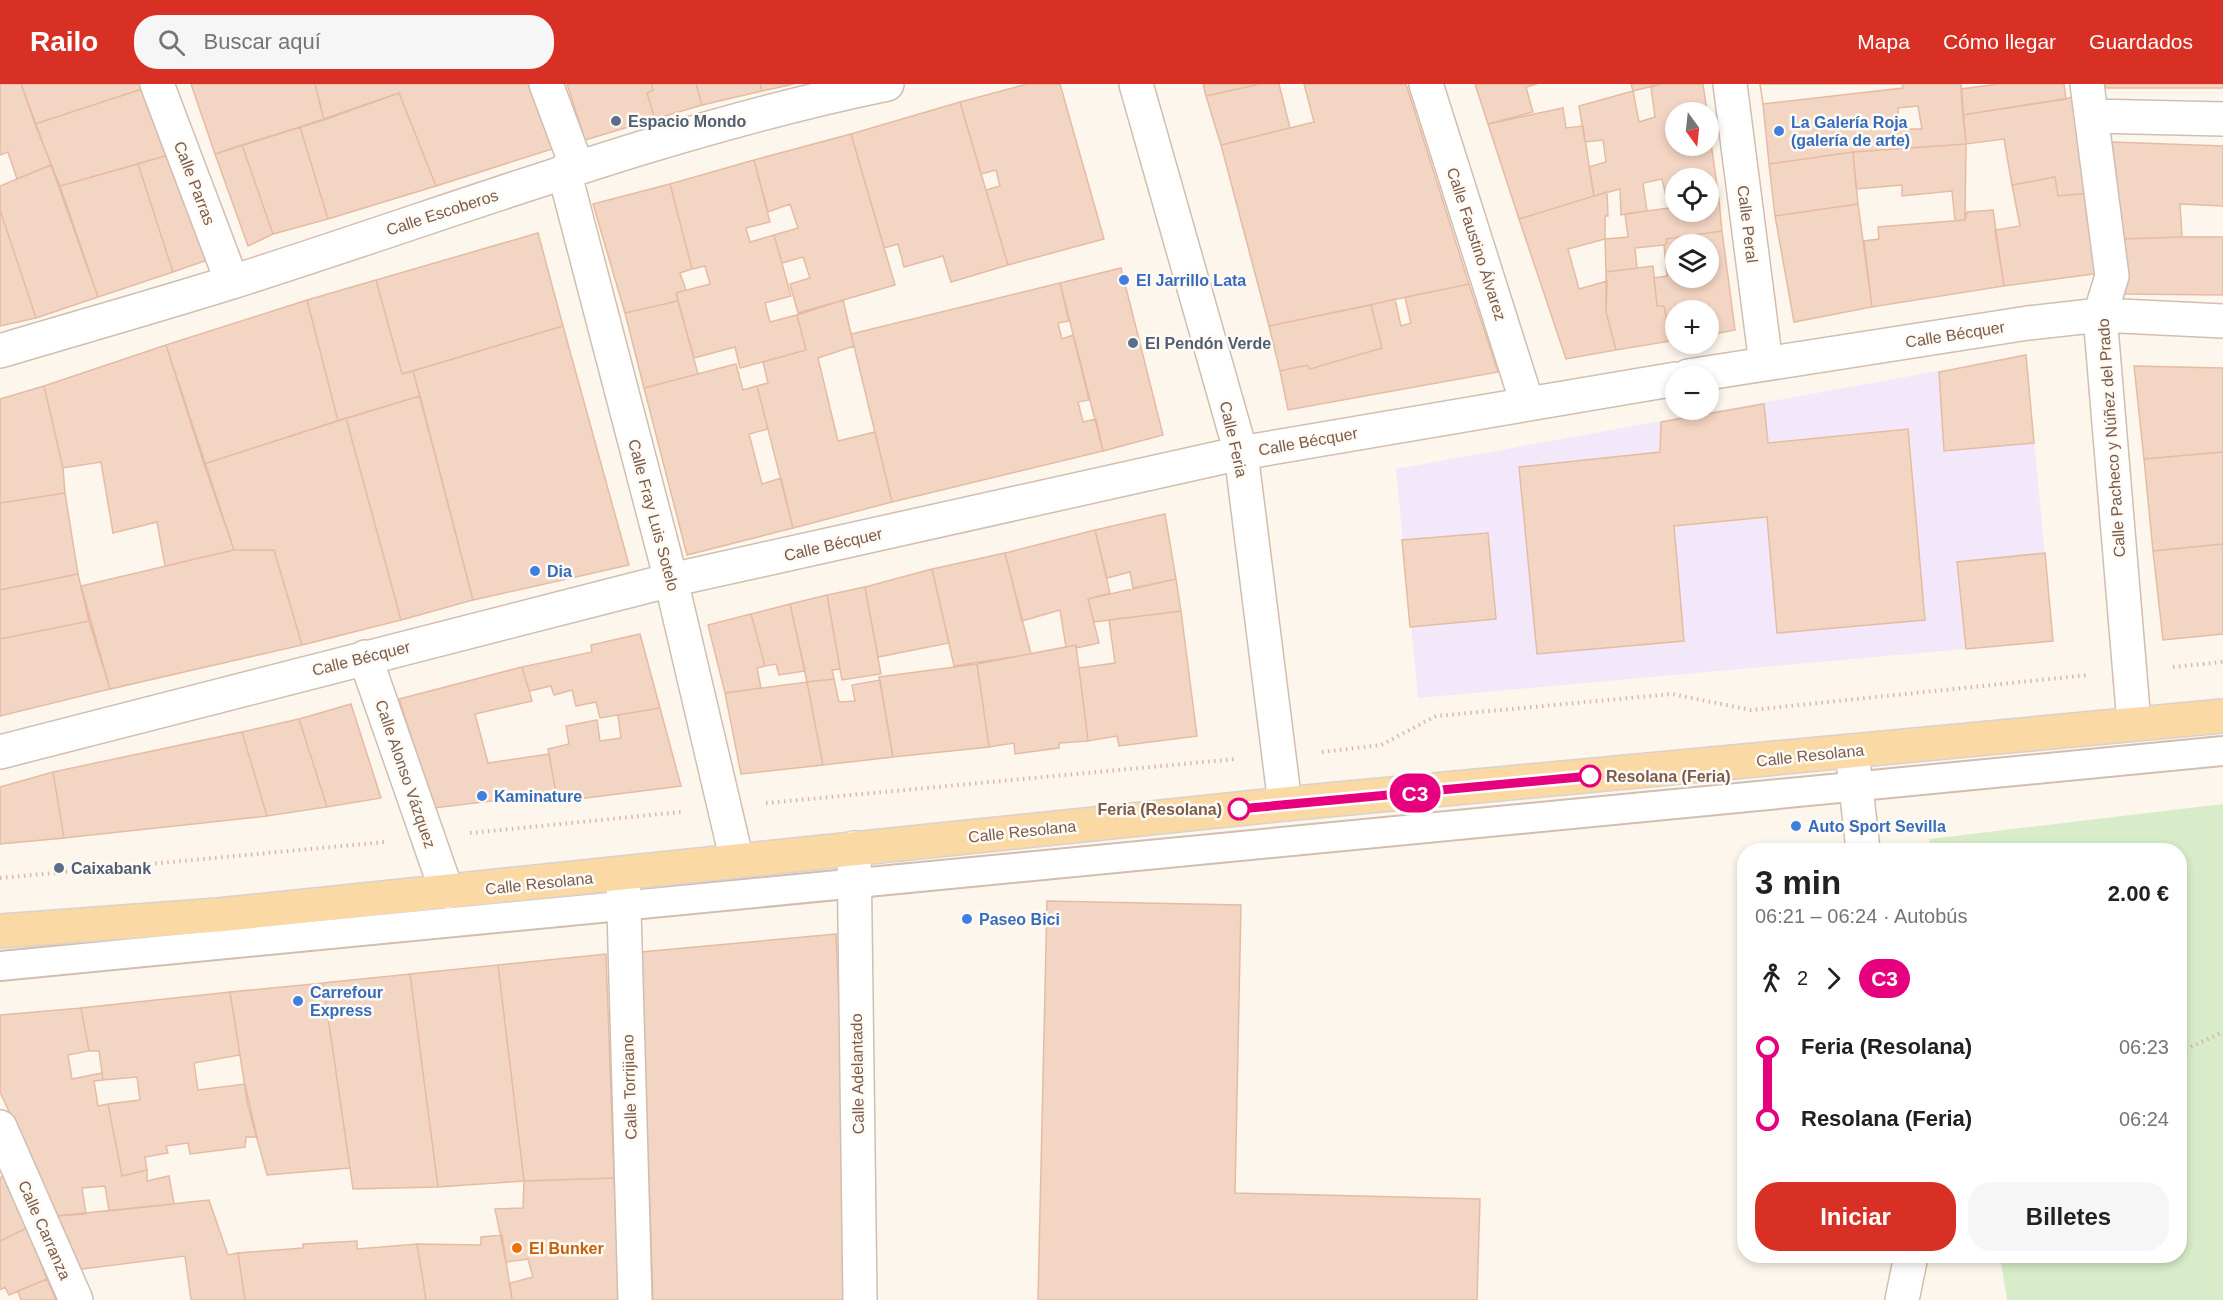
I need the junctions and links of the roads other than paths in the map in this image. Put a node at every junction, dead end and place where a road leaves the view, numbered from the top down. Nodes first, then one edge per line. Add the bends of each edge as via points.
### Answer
1 (157, 84) edge
2 (546, 84) edge
3 (887, 84) edge
4 (1136, 84) edge
5 (1426, 84) edge
6 (1730, 84) edge
7 (2087, 84) edge
8 (839, 89) edge
9 (2092, 116) junction
10 (2223, 119) edge
11 (570, 169) junction
12 (232, 282) junction
13 (2100, 315) junction
14 (2223, 321) edge
15 (0, 351) edge
16 (1766, 363) junction
17 (1719, 371) edge
18 (1665, 381) edge
19 (1527, 403) junction
20 (1241, 453) junction
21 (671, 580) junction
22 (365, 657) junction
23 (2223, 716) edge
24 (2134, 723) junction
25 (1852, 751) junction
26 (2223, 751) edge
27 (0, 752) edge
28 (1857, 786) junction
29 (1285, 804) junction
30 (1862, 843) edge
31 (854, 848) junction
32 (737, 861) junction
33 (855, 883) junction
34 (623, 890) junction
35 (447, 892) junction
36 (0, 931) edge
37 (0, 966) edge
38 (0, 1127) edge
39 (1910, 1263) edge
40 (76, 1300) edge
41 (635, 1300) edge
42 (860, 1300) edge
43 (1902, 1300) edge

1 - 12 street, Calle Parras
2 - 11 street, Calle Fray Luis Sotelo
3 - 8 street, Calle Escoberos
4 - 20 street, Calle Feria
5 - 19 street, Calle Faustino Álvarez
6 - 16 street, Calle Peral
7 - 9 street, Calle Pacheco y Núñez del Prado
8 - 11 street, Calle Escoberos
9 - 10 street
9 - 13 street, Calle Pacheco y Núñez del Prado via 2112,276
11 - 12 street, Calle Escoberos
11 - 21 street, Calle Fray Luis Sotelo
12 - 15 street, Calle Escoberos
13 - 14 street, Calle Bécquer
13 - 16 street, Calle Bécquer
13 - 24 street, Calle Pacheco y Núñez del Prado
16 - 17 street, Calle Bécquer
18 - 19 street, Calle Bécquer
19 - 20 street, Calle Bécquer
20 - 21 street, Calle Bécquer
20 - 29 street, Calle Feria
21 - 22 street, Calle Bécquer
21 - 32 street, Calle Fray Luis Sotelo
22 - 27 street, Calle Bécquer
22 - 35 street, Calle Alonso Vázquez
23 - 24 main road, Calle Resolana
24 - 25 main road, Calle Resolana
25 - 28 street
25 - 29 main road, Calle Resolana
26 - 28 lane, Calle Resolana
28 - 30 street
28 - 33 lane, Calle Resolana
29 - 31 main road, Calle Resolana
31 - 32 main road, Calle Resolana
31 - 33 street, Calle Adelantado
32 - 34 main road, Calle Resolana
33 - 34 lane, Calle Resolana
33 - 42 street, Calle Adelantado
34 - 35 main road, Calle Resolana
34 - 37 lane, Calle Resolana
34 - 41 street, Calle Torrijiano
35 - 36 main road, Calle Resolana via 218,915
38 - 40 street, Calle Carranza
39 - 43 street

